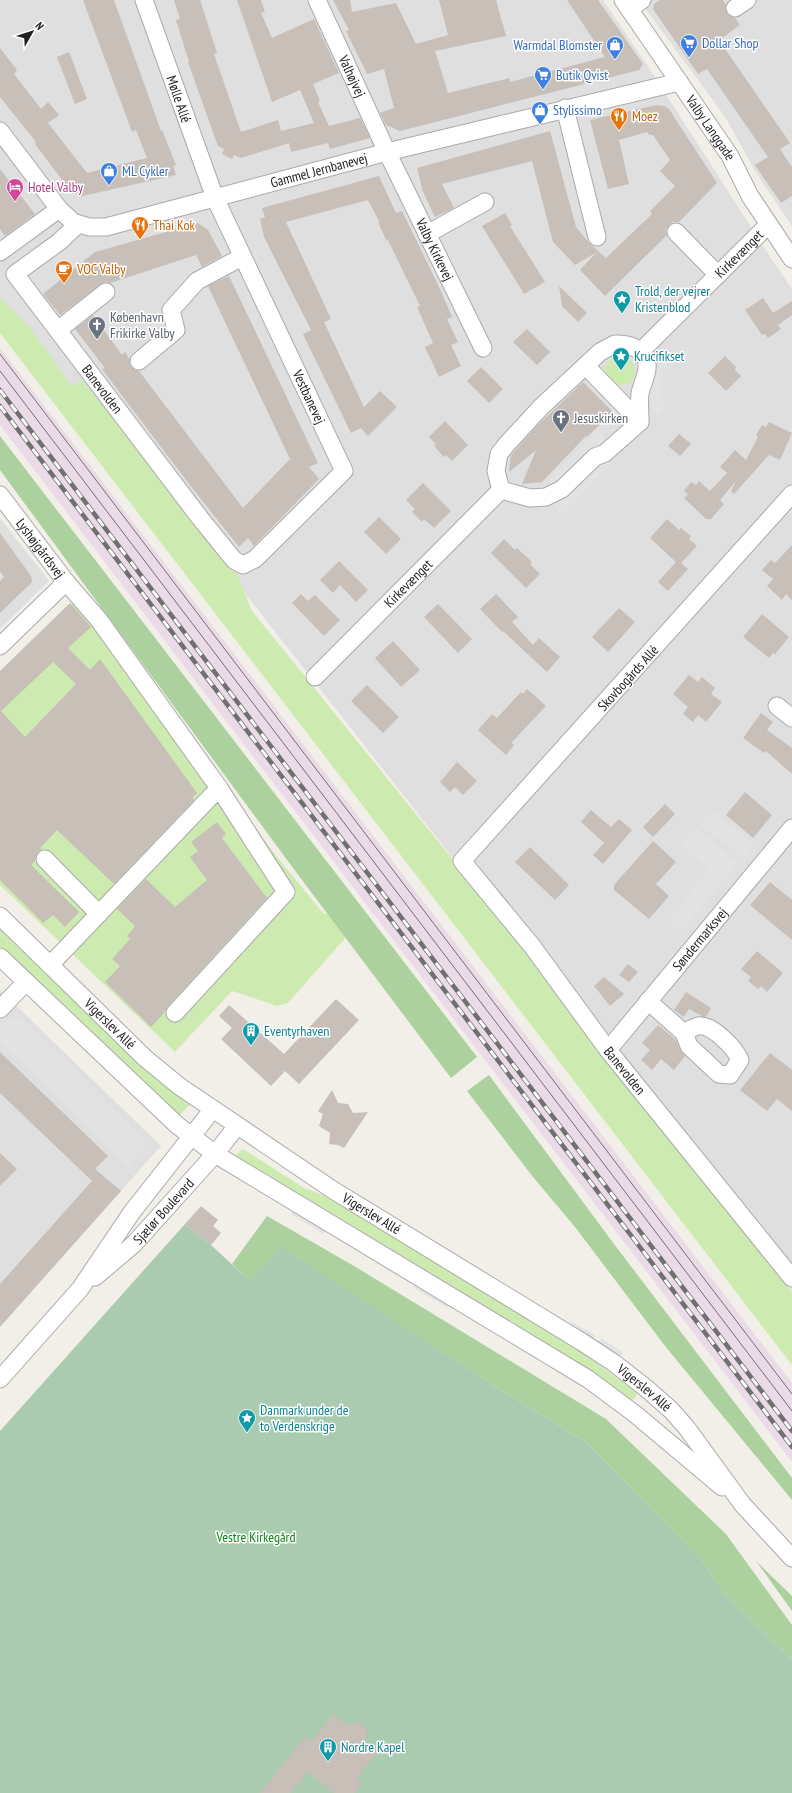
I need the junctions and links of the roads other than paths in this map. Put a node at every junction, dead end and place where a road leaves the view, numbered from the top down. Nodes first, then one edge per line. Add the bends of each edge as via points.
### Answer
1 (144, 0) edge
2 (317, 0) edge
3 (631, 3) edge
4 (679, 82) junction
5 (565, 108) junction
6 (0, 131) edge
7 (387, 152) junction
8 (214, 198) junction
9 (485, 202) dead end
10 (59, 208) junction
11 (78, 224) junction
12 (768, 225) junction
13 (676, 232) dead end
14 (427, 234) junction
15 (598, 237) dead end
16 (0, 252) edge
17 (242, 257) junction
18 (792, 259) edge
19 (718, 275) junction
20 (106, 292) dead end
21 (58, 330) junction
22 (483, 348) dead end
23 (641, 351) junction
24 (139, 361) dead end
25 (586, 366) junction
26 (640, 422) junction
27 (501, 490) junction
28 (792, 494) edge
29 (0, 495) edge
30 (243, 565) joint
31 (66, 582) junction
32 (0, 646) edge
33 (315, 677) dead end
34 (777, 706) dead end
35 (792, 718) edge
36 (219, 788) junction
37 (792, 828) edge
38 (45, 859) dead end
39 (462, 860) joint
40 (99, 914) junction
41 (0, 916) edge
42 (0, 957) edge
43 (50, 965) junction
44 (26, 982) junction
45 (648, 1001) junction
46 (0, 1009) edge
47 (175, 1013) dead end
48 (684, 1033) dead end
49 (608, 1050) junction
50 (213, 1109) junction
51 (237, 1126) junction
52 (191, 1137) junction
53 (215, 1154) junction
54 (792, 1278) edge
55 (80, 1289) junction
56 (0, 1379) edge
57 (743, 1505) junction
58 (792, 1558) edge

1 - 8 street, Mølle Allé
2 - 7 street, Valhøjvej
3 - 4 street, Valby Langgade
4 - 5 street, Gammel Jernbanevej
4 - 12 street, Valby Langgade via 730,156
5 - 7 street, Gammel Jernbanevej
5 - 15 street
6 - 10 street
7 - 8 street, Gammel Jernbanevej
7 - 14 street, Valby Kirkevej
8 - 11 street, Gammel Jernbanevej via 106,227
8 - 17 street, Vestbanevej
9 - 14 street
10 - 11 street
10 - 16 street
11 - 21 street, Banevolden via 59,242 15,274
12 - 18 street, Valby Langgade
12 - 19 street, Kirkevænget
13 - 19 street
14 - 22 street, Valby Kirkevej
17 - 24 street via 197,281 171,310 176,330
17 - 30 street, Vestbanevej via 344,471 255,560
19 - 23 street, Kirkevænget
20 - 21 street
21 - 30 street, Banevolden via 200,518 234,560
23 - 25 street via 631,346 616,344 600,352
23 - 26 street via 647,362 647,369 640,394
25 - 26 street
25 - 27 street via 541,407 499,454 496,470
26 - 27 street via 605,453 595,457 562,489 546,497 530,498
27 - 33 street, Kirkevænget
28 - 39 street, Skovbogårds Allé
29 - 31 street, Lyshøjgårdsvej
31 - 32 street
31 - 36 street, Lyshøjgårdsvej via 99,620
34 - 35 street
36 - 40 street
36 - 47 street, Lyshøjgårdsvej via 286,892
37 - 45 street, Søndermarksvej
38 - 40 street
39 - 49 street, Banevolden via 532,946
40 - 43 street
41 - 43 street, Vigerslev Allé
42 - 44 street, Vigerslev Allé
43 - 50 street, Vigerslev Allé via 146,1058 179,1086
44 - 46 street
44 - 52 street, Vigerslev Allé
45 - 48 street
45 - 49 street, Søndermarksvej
49 - 54 street, Banevolden
50 - 51 street, Vigerslev Allé
50 - 52 street, Sjælør Boulevard
51 - 53 street, Sjælør Boulevard
51 - 57 street, Vigerslev Allé via 364,1209 614,1363 647,1389 686,1427
52 - 53 street, Vigerslev Allé
52 - 55 street, Sjælør Boulevard via 132,1212
53 - 55 street, Sjælør Boulevard via 134,1244
53 - 57 street, Vigerslev Allé via 588,1379 635,1414
55 - 56 street, Sjælør Boulevard
57 - 58 street, Vigerslev Allé

